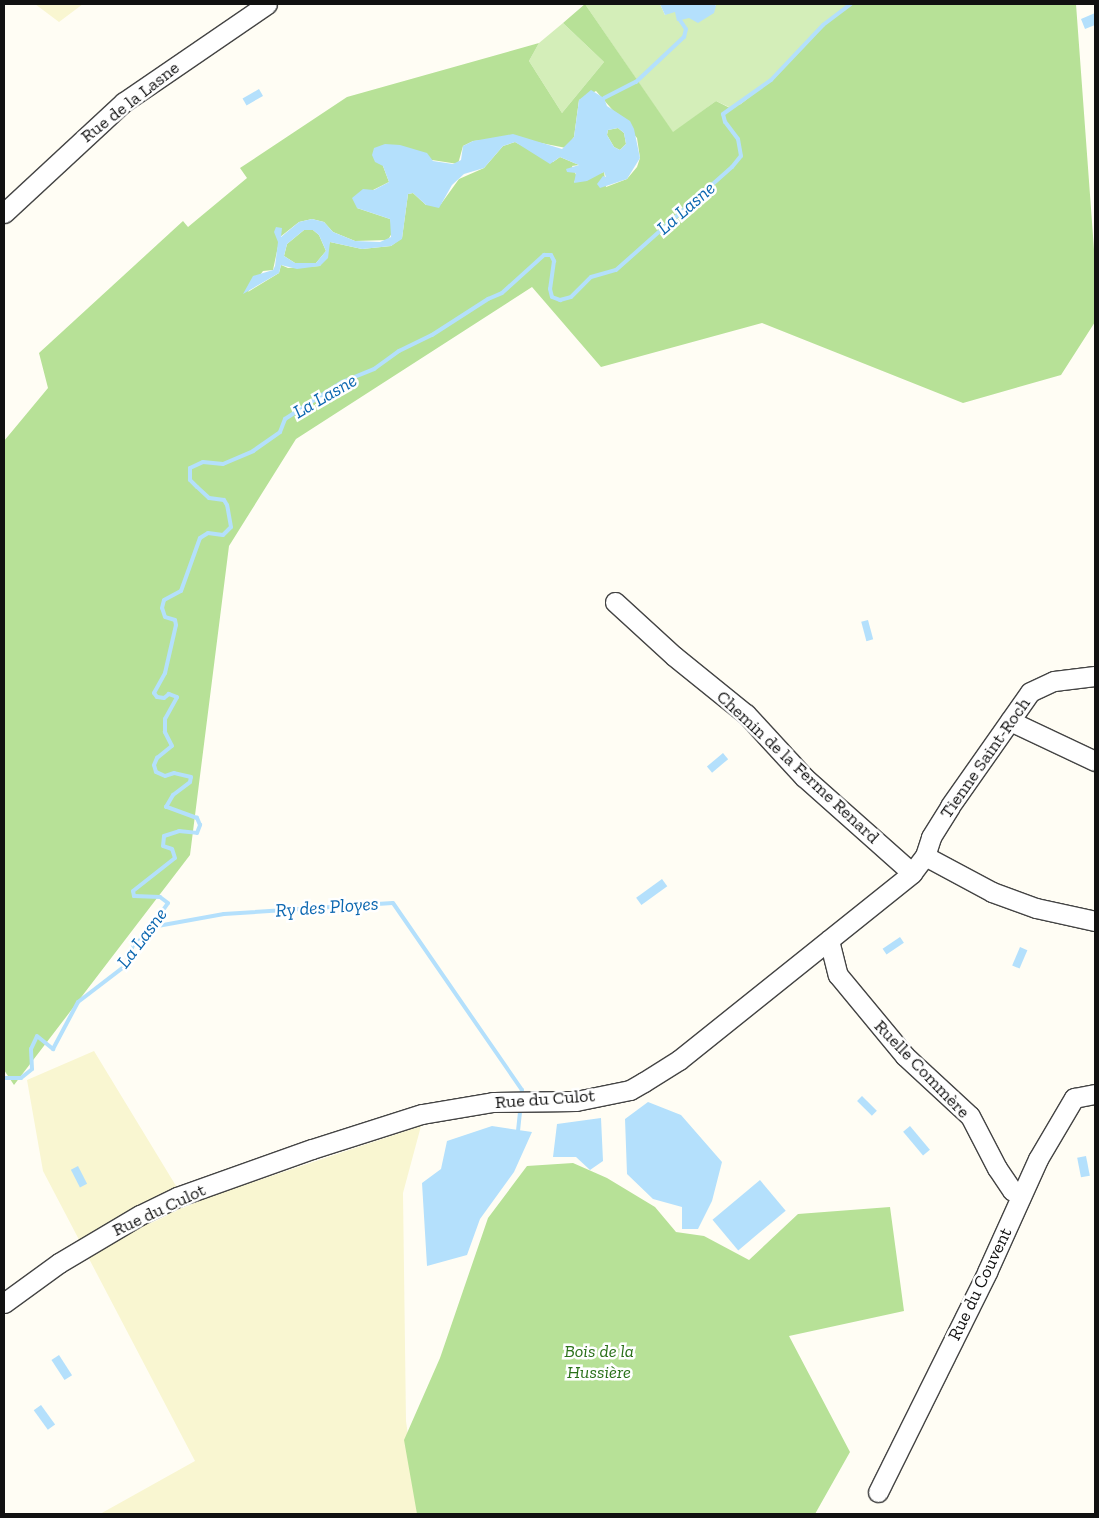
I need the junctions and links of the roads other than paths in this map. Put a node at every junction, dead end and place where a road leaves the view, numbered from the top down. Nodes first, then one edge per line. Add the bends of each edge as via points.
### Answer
1 (267, 4) edge
2 (4, 213) edge
3 (615, 602) dead end
4 (1095, 676) edge
5 (1010, 721) junction
6 (1095, 761) edge
7 (925, 856) junction
8 (912, 873) junction
9 (1095, 921) edge
10 (829, 940) junction
11 (1095, 1094) edge
12 (1021, 1196) junction
13 (4, 1303) edge
14 (878, 1492) dead end

1 - 2 street, Rue de la Lasne via 124,102
3 - 8 street, Chemin de la Ferme Renard via 674,656 746,714 804,777
4 - 5 street, Tienne Saint-Roch via 1054,682 1030,692
5 - 6 street
5 - 7 street, Tienne Saint-Roch via 945,814 931,837
7 - 8 street, Rue du Culot
7 - 9 street via 992,892 1036,908
8 - 10 street, Rue du Culot
10 - 12 street, Ruelle Commère via 838,975 905,1056 970,1116 996,1168 1012,1190
10 - 13 street, Rue du Culot via 679,1060 630,1090 576,1101 476,1104 422,1114 321,1146 177,1198 140,1215 59,1263
11 - 12 street, Rue du Couvent via 1074,1098 1038,1159
12 - 14 street, Rue du Couvent

